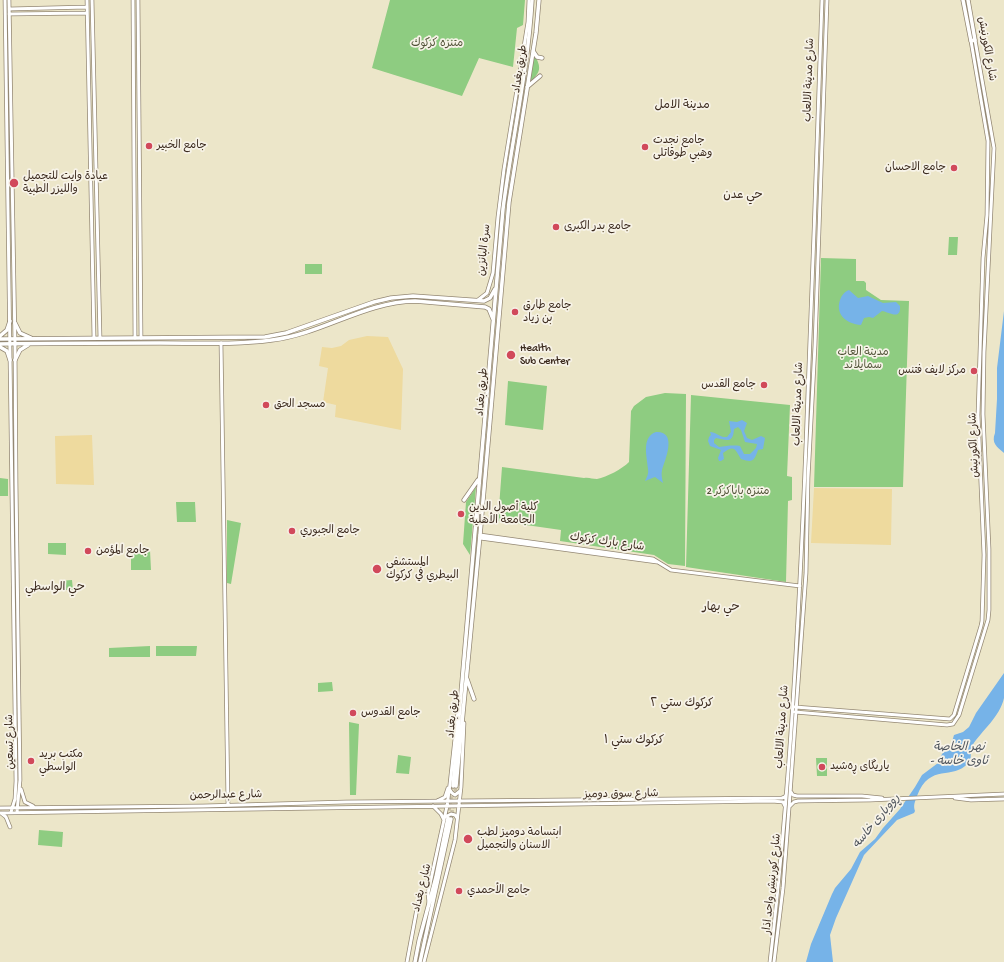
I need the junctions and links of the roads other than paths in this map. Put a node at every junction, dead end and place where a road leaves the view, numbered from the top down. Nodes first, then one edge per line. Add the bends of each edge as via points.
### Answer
1 (5, 0) edge
2 (9, 0) edge
3 (87, 0) edge
4 (92, 0) edge
5 (133, 0) edge
6 (138, 0) edge
7 (529, 0) edge
8 (532, 0) edge
9 (539, 0) edge
10 (822, 0) edge
11 (827, 0) edge
12 (963, 0) edge
13 (968, 0) edge
14 (87, 7) junction
15 (45, 8) junction
16 (9, 9) junction
17 (14, 9) junction
18 (87, 13) junction
19 (9, 14) junction
20 (14, 14) junction
21 (46, 14) junction
22 (821, 29) junction
23 (826, 29) junction
24 (975, 40) junction
25 (971, 41) junction
26 (134, 42) junction
27 (138, 42) junction
28 (533, 50) junction
29 (542, 58) dead end
30 (523, 63) junction
31 (540, 76) dead end
32 (527, 87) junction
33 (89, 95) junction
34 (95, 96) junction
35 (514, 121) junction
36 (510, 156) junction
37 (516, 157) junction
38 (506, 169) junction
39 (815, 196) junction
40 (819, 196) junction
41 (501, 209) junction
42 (9, 253) junction
43 (13, 253) junction
44 (496, 286) junction
45 (477, 301) junction
46 (93, 302) junction
47 (100, 302) junction
48 (476, 306) junction
49 (136, 318) junction
50 (140, 318) junction
51 (493, 320) junction
52 (10, 321) junction
53 (318, 322) junction
54 (15, 323) junction
55 (320, 327) junction
56 (0, 336) edge
57 (62, 338) junction
58 (94, 338) junction
59 (100, 338) junction
60 (135, 338) junction
61 (141, 338) junction
62 (0, 339) edge
63 (10, 339) junction
64 (15, 339) junction
65 (34, 339) junction
66 (221, 343) junction
67 (10, 344) junction
68 (15, 344) junction
69 (31, 344) junction
70 (62, 344) junction
71 (0, 345) edge
72 (10, 360) junction
73 (15, 360) junction
74 (482, 452) junction
75 (486, 453) junction
76 (479, 479) junction
77 (464, 500) dead end
78 (982, 518) junction
79 (987, 518) junction
80 (803, 528) junction
81 (807, 528) junction
82 (480, 536) junction
83 (800, 586) junction
84 (16, 602) junction
85 (983, 603) junction
86 (988, 603) junction
87 (800, 604) junction
88 (804, 604) junction
89 (466, 678) junction
90 (463, 691) junction
91 (474, 699) dead end
92 (795, 707) junction
93 (795, 712) junction
94 (858, 712) junction
95 (857, 717) junction
96 (17, 727) junction
97 (450, 779) junction
98 (453, 785) junction
99 (20, 787) junction
100 (461, 787) junction
101 (791, 789) junction
102 (787, 792) junction
103 (1004, 794) edge
104 (949, 797) junction
105 (726, 798) junction
106 (886, 799) junction
107 (1004, 799) edge
108 (584, 800) junction
109 (779, 800) junction
110 (434, 802) junction
111 (472, 802) junction
112 (448, 803) junction
113 (726, 803) junction
114 (453, 804) joint
115 (459, 804) junction
116 (584, 804) junction
117 (228, 805) junction
118 (466, 805) junction
119 (433, 806) junction
120 (34, 807) junction
121 (0, 808) edge
122 (12, 808) junction
123 (18, 808) junction
124 (164, 808) junction
125 (787, 808) junction
126 (11, 812) junction
127 (17, 812) junction
128 (1, 813) edge
129 (457, 818) junction
130 (447, 819) junction
131 (10, 827) dead end
132 (778, 888) junction
133 (783, 888) junction
134 (418, 903) dead end
135 (407, 962) edge
136 (415, 962) edge
137 (420, 962) edge
138 (424, 962) edge
139 (770, 962) edge
140 (774, 962) edge

1 - 42 main road, شارع تسعين
2 - 16 main road, شارع تسعين
3 - 14 main road
4 - 34 main road
5 - 26 main road
6 - 27 main road
7 - 30 main road
8 - 30 main road, طريق بغداد via 530,34
9 - 28 main road, طريق بغداد
10 - 22 main road, شارع مدينة الالعاب
11 - 23 main road, شارع مدينة الالعاب
12 - 25 main road, شارع الكورنيش
13 - 24 main road, شارع الكورنيش
14 - 15 main road
14 - 18 main road
15 - 17 main road
15 - 21 main road
16 - 17 main road
16 - 19 main road, شارع تسعين
17 - 20 main road
18 - 21 main road
18 - 33 main road
19 - 20 main road
19 - 43 main road, شارع تسعين
20 - 21 main road
22 - 23 main road
22 - 39 main road, شارع مدينة الالعاب
23 - 40 main road, شارع مدينة الالعاب
24 - 25 main road
24 - 79 main road, شارع الكورنيش via 994,148 984,352 983,414
25 - 78 main road, شارع الكورنيش via 988,142 978,415
26 - 27 main road
26 - 49 main road
27 - 50 main road
28 - 29 main road via 537,57
28 - 32 main road, طريق بغداد
30 - 35 main road, طريق بغداد
31 - 32 main road
32 - 37 main road, طريق بغداد
33 - 34 main road
33 - 46 main road
34 - 47 main road
35 - 36 main road, طريق بغداد
35 - 38 main road
36 - 37 main road
36 - 38 main road, طريق بغداد
37 - 75 main road, طريق بغداد via 509,202
38 - 41 main road, طريق بغداد
39 - 40 main road
39 - 80 main road, شارع مدينة الالعاب
40 - 81 main road, شارع مدينة الالعاب
41 - 44 main road, طريق بغداد
41 - 45 main road, سرة البانزين via 493,273 487,293
42 - 43 main road
42 - 52 main road, شارع تسعين
43 - 54 main road, شارع تسعين
44 - 45 main road via 488,299
44 - 51 main road, طريق بغداد
45 - 48 main road
45 - 53 main road via 413,296 391,298
46 - 47 main road
46 - 58 main road
47 - 59 main road
48 - 51 main road via 487,308
48 - 55 main road via 403,301 376,307
49 - 50 main road
49 - 60 main road
50 - 61 main road
51 - 74 main road, طريق بغداد
52 - 56 main road via 7,330
52 - 63 main road, شارع تسعين
53 - 55 main road
53 - 61 main road via 265,337
54 - 64 main road, شارع تسعين
54 - 65 main road via 20,333
55 - 66 main road via 273,340
57 - 58 main road
57 - 65 main road
57 - 70 main road
58 - 59 main road
59 - 60 main road
60 - 61 main road
62 - 63 main road
63 - 64 main road
63 - 67 main road, شارع تسعين
64 - 65 main road
64 - 68 main road, شارع تسعين
66 - 70 main road
66 - 117 main road
67 - 68 main road
67 - 71 main road
67 - 72 main road, شارع تسعين
68 - 69 main road
68 - 73 main road, شارع تسعين
69 - 70 main road
69 - 73 main road via 20,350
71 - 72 main road via 7,351
72 - 84 main road, شارع تسعين
73 - 84 main road, شارع تسعين
74 - 75 main road
74 - 76 main road, طريق بغداد
75 - 82 main road, طريق بغداد
76 - 77 main road
76 - 90 main road, طريق بغداد
78 - 79 main road
78 - 85 main road, شارع الكورنيش
79 - 86 main road, شارع الكورنيش
80 - 81 main road
80 - 83 main road, شارع مدينة الالعاب
81 - 88 main road, شارع مدينة الالعاب
82 - 83 main road via 659,562 671,570
82 - 89 main road, طريق بغداد
83 - 87 main road, شارع مدينة الالعاب
84 - 96 main road, شارع تسعين
85 - 86 main road
85 - 94 main road, شارع الكورنيش via 981,626 952,718 946,720
86 - 95 main road, شارع الكورنيش via 988,620 956,722 947,725
87 - 88 main road
87 - 92 main road, شارع مدينة الالعاب
88 - 92 main road, شارع مدينة الالعاب
89 - 90 main road, طريق بغداد
89 - 91 main road
90 - 97 main road via 457,715
90 - 98 main road, طريق بغداد
90 - 100 main road
92 - 93 main road, شارع مدينة الالعاب
92 - 94 main road, شارع الكورنيش
93 - 95 main road, شارع الكورنيش
93 - 101 main road, شارع مدينة الالعاب
93 - 102 main road, شارع مدينة الالعاب
94 - 95 main road
96 - 99 main road, شارع تسعين
96 - 122 main road, شارع تسعين via 16,782
97 - 98 main road
97 - 110 main road via 445,796
98 - 100 main road via 450,791 454,794 459,793
98 - 112 main road
99 - 120 main road via 25,802
99 - 123 main road, شارع تسعين
100 - 111 main road via 464,799
100 - 115 main road
101 - 106 main road via 792,794 796,796 862,796
101 - 125 main road, شارع مدينة الالعاب
102 - 109 main road
102 - 125 main road, شارع مدينة الالعاب
103 - 104 main road
104 - 106 main road
104 - 107 main road via 971,800
105 - 108 main road, شارع سوق دوميز
105 - 109 main road, شارع سوق دوميز
105 - 113 main road
106 - 125 main road via 797,801
108 - 111 main road, شارع سوق دوميز
108 - 116 main road
109 - 113 main road, شارع سوق دوميز
109 - 125 main road
110 - 112 main road, شارع عبدالرحمن
110 - 117 main road, شارع عبدالرحمن
111 - 115 main road, شارع سوق دوميز
112 - 114 main road, شارع عبدالرحمن
112 - 119 main road, شارع عبدالرحمن
112 - 130 main road
113 - 116 main road, شارع سوق دوميز
114 - 115 main road, شارع سوق دوميز
115 - 118 main road, شارع سوق دوميز
115 - 129 main road
116 - 118 main road, شارع سوق دوميز
117 - 124 main road, شارع عبدالرحمن
118 - 129 main road via 460,810
119 - 124 main road, شارع عبدالرحمن
119 - 130 main road
120 - 123 main road, شارع عبدالرحمن
120 - 124 main road, شارع عبدالرحمن
121 - 122 main road, شارع عبدالرحمن
122 - 123 main road, شارع عبدالرحمن
122 - 126 main road, شارع تسعين
123 - 127 main road, شارع تسعين
124 - 127 main road, شارع عبدالرحمن
125 - 132 main road, شارع كورنيش واحد اذار
125 - 133 main road, شارع كورنيش واحد اذار
126 - 127 main road, شارع عبدالرحمن
126 - 128 main road, شارع عبدالرحمن
128 - 131 main road via 6,817
129 - 130 main road via 453,814 447,814
129 - 138 main road via 454,846
130 - 136 main road, شارع بغداد
130 - 137 main road, شارع بغداد
132 - 133 main road
132 - 139 main road, شارع كورنيش واحد اذار
133 - 140 main road, شارع كورنيش واحد اذار
134 - 135 main road

